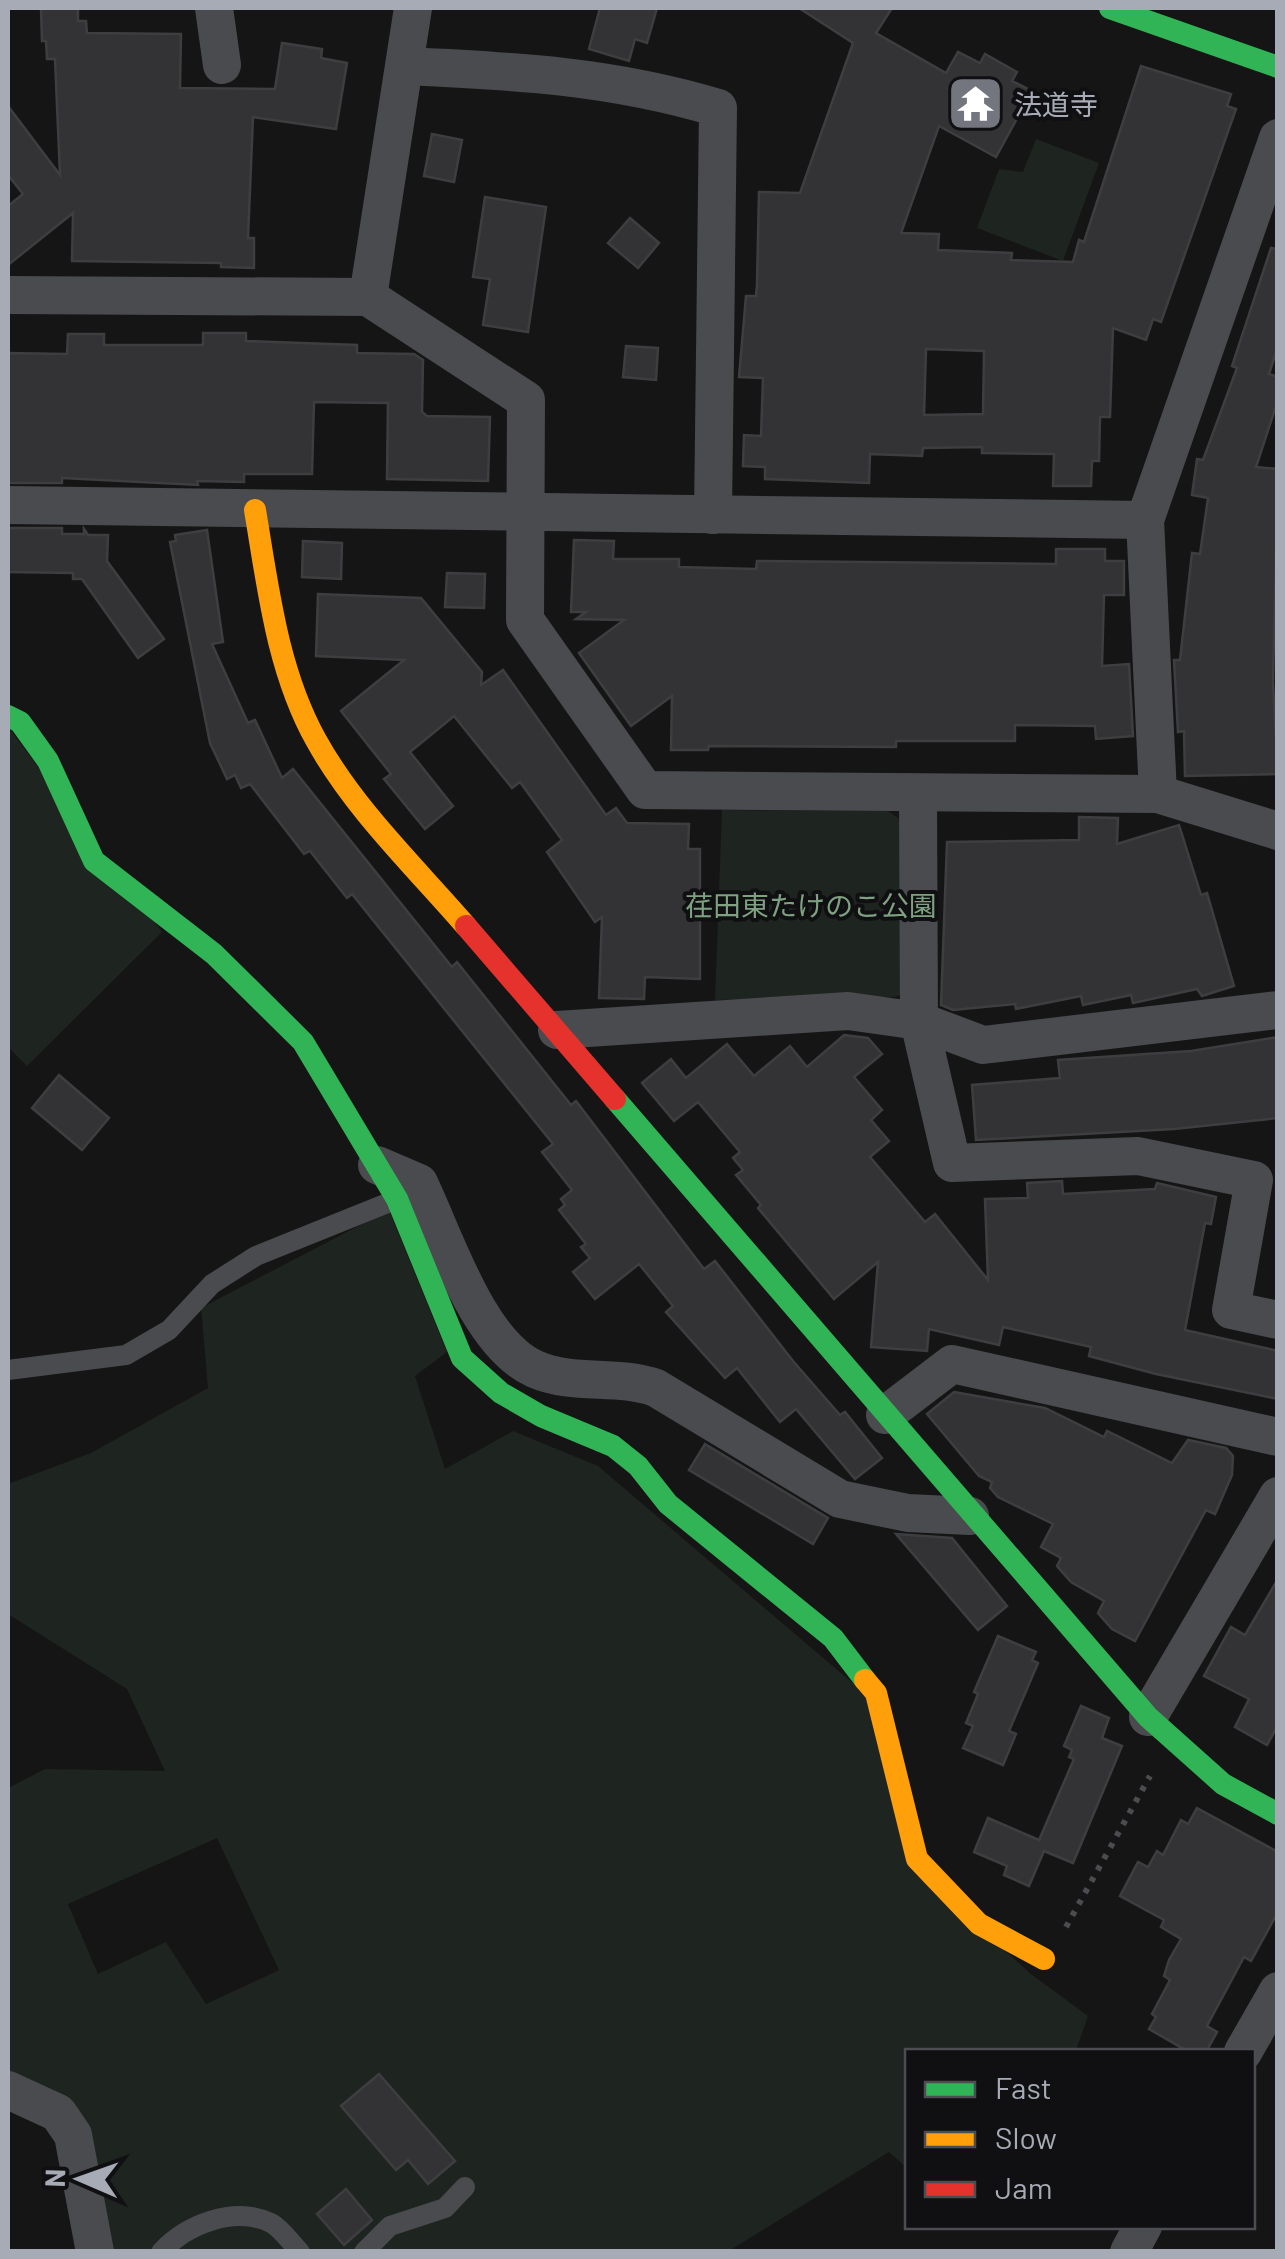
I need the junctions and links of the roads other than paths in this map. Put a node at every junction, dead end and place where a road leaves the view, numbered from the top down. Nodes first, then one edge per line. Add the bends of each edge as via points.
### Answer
1 (214, 8) edge
2 (413, 8) edge
3 (1110, 8) edge
4 (222, 65) dead end
5 (406, 66) junction
6 (1278, 67) edge
7 (1278, 138) edge
8 (8, 295) edge
9 (368, 296) junction
10 (8, 505) edge
11 (255, 510) junction
12 (529, 514) junction
13 (713, 516) junction
14 (1145, 520) junction
15 (8, 716) edge
16 (918, 793) junction
17 (1158, 794) junction
18 (1278, 831) edge
19 (1278, 1010) edge
20 (919, 1021) junction
21 (557, 1030) junction
22 (377, 1164) junction
23 (397, 1199) junction
24 (1278, 1320) edge
25 (8, 1370) edge
26 (886, 1416) junction
27 (1278, 1437) edge
28 (1278, 1496) edge
29 (970, 1516) junction
30 (1148, 1718) junction
31 (1278, 1814) edge
32 (1050, 1950) road end
33 (1278, 1990) edge
34 (1245, 2049) edge
35 (8, 2090) edge
36 (465, 2187) dead end
37 (1141, 2229) edge
38 (95, 2252) edge
39 (161, 2252) edge
40 (300, 2252) edge
41 (364, 2252) edge
42 (1129, 2252) edge

1 - 4 street
2 - 5 street
3 - 6 street
5 - 9 street
5 - 13 street via 552,73 646,86 718,108
7 - 14 street
8 - 9 street
9 - 12 street via 526,400
10 - 11 street
11 - 12 street
11 - 21 street via 276,636 316,738 357,800
12 - 13 street
12 - 16 street via 525,620 645,790
13 - 14 street
14 - 17 street
15 - 22 street via 48,761 94,861 214,954 302,1042
16 - 17 street
16 - 20 street
17 - 18 street
19 - 20 street via 983,1045
20 - 21 street via 848,1010
20 - 24 street via 952,1163 1138,1156 1254,1180 1232,1310
21 - 26 street
22 - 23 street
22 - 29 street via 420,1183 489,1330 535,1369 656,1388 840,1499 908,1513
23 - 25 lane via 256,1256 212,1284 170,1330 126,1356
23 - 32 street via 462,1358 500,1393 614,1446 668,1504 833,1638 876,1693 918,1860 980,1924
26 - 27 street via 952,1364
26 - 29 street
28 - 30 street
29 - 30 street
30 - 31 street via 1223,1784
33 - 34 street
35 - 38 street via 58,2113 73,2135
36 - 41 lane via 446,2208 390,2226
37 - 42 street
39 - 40 lane via 205,2221 237,2216 272,2224

